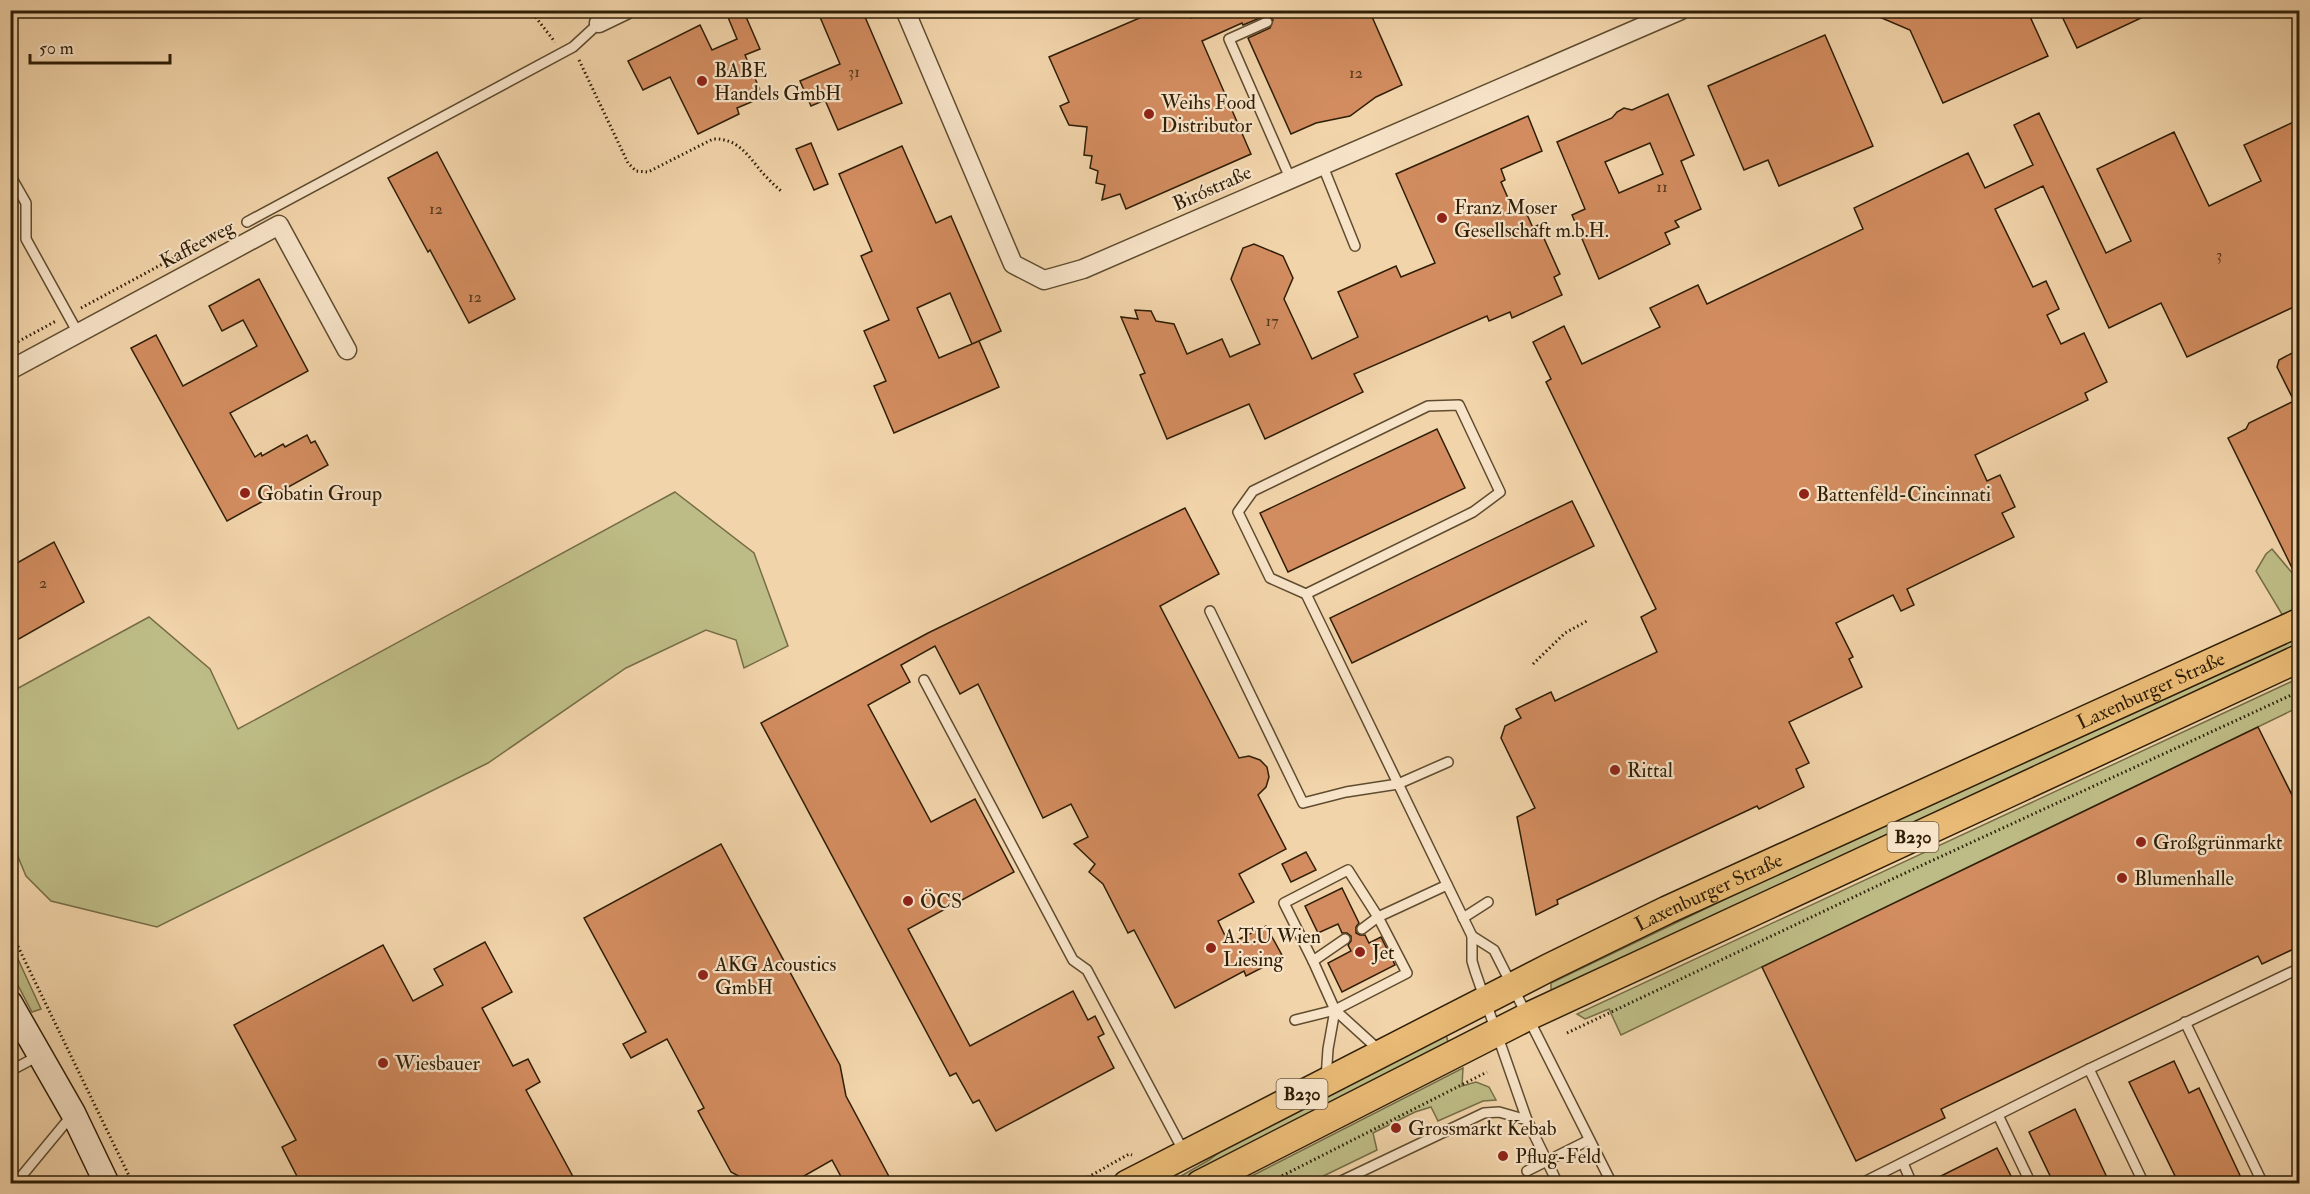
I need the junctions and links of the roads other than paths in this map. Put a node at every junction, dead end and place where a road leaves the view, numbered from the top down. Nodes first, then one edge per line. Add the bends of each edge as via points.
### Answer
1 (626, 10) edge
2 (905, 10) edge
3 (1682, 10) edge
4 (1267, 22) dead end
5 (599, 23) joint
6 (1322, 164) junction
7 (10, 175) edge
8 (1290, 178) junction
9 (275, 217) junction
10 (247, 222) road end
11 (1355, 246) dead end
12 (78, 333) junction
13 (347, 350) dead end
14 (10, 370) edge
15 (1306, 594) junction
16 (1210, 611) dead end
17 (2300, 622) edge
18 (2300, 658) edge
19 (924, 680) dead end
20 (1448, 762) dead end
21 (1398, 784) junction
22 (1447, 885) junction
23 (1488, 902) dead end
24 (1378, 917) junction
25 (1463, 918) junction
26 (1362, 928) dead end
27 (1472, 936) junction
28 (1345, 939) dead end
29 (1313, 961) junction
30 (2300, 968) edge
31 (1512, 987) junction
32 (1486, 1001) junction
33 (10, 1003) edge
34 (1335, 1010) junction
35 (1527, 1017) junction
36 (1295, 1020) dead end
37 (2185, 1023) junction
38 (1496, 1032) junction
39 (1383, 1053) junction
40 (40, 1055) junction
41 (2089, 1069) junction
42 (10, 1071) edge
43 (1326, 1082) junction
44 (73, 1113) junction
45 (1998, 1114) junction
46 (1527, 1120) junction
47 (1589, 1140) junction
48 (1185, 1154) junction
49 (1547, 1161) junction
50 (1903, 1163) junction
51 (1527, 1171) dead end
52 (15, 1184) edge
53 (107, 1184) edge
54 (1127, 1184) edge
55 (1200, 1184) edge
56 (1335, 1184) edge
57 (1558, 1184) edge
58 (1612, 1184) edge
59 (1860, 1184) edge
60 (1912, 1184) edge
61 (2031, 1184) edge
62 (2144, 1184) edge
63 (2263, 1184) edge

1 - 5 street
2 - 8 street, Biróstraße via 1013,264 1044,280 1083,269
3 - 6 street, Biróstraße
4 - 8 lane via 1229,39
5 - 9 lane via 573,47
6 - 8 street, Biróstraße
6 - 11 lane
7 - 12 lane via 26,203 26,239
9 - 10 lane
9 - 12 street, Kaffeeweg
9 - 13 street
12 - 14 street, Kaffeeweg
15 - 15 lane via 1473,512 1500,492 1459,405 1428,406 1252,491 1238,512 1270,578
15 - 21 lane
16 - 21 lane via 1303,803
17 - 31 main road, Laxenburger Straße / B230 via 1668,910
18 - 35 main road, Laxenburger Straße / B230
19 - 48 lane via 1073,960 1087,970
20 - 21 lane
21 - 22 lane
22 - 24 lane
22 - 25 lane
23 - 25 lane
24 - 26 lane
24 - 29 lane via 1348,870 1284,903
24 - 34 lane via 1407,974
25 - 27 lane
27 - 31 lane via 1494,950
27 - 32 lane via 1472,961
28 - 29 lane
29 - 34 lane
30 - 37 lane
31 - 32 main road, Laxenburger Straße / B230
31 - 35 lane
32 - 38 lane
32 - 39 main road, Laxenburger Straße / B230
33 - 40 main road
34 - 36 lane
34 - 39 lane
34 - 43 lane
35 - 38 main road, Laxenburger Straße / B230
35 - 47 lane
37 - 41 lane
37 - 63 lane
38 - 46 lane
38 - 55 main road, Laxenburger Straße / B230
39 - 43 main road, Laxenburger Straße / B230
40 - 42 lane
40 - 44 main road
41 - 45 lane
41 - 62 lane
43 - 48 main road, Laxenburger Straße / B230
44 - 52 lane
44 - 53 main road
45 - 50 lane
45 - 61 lane
46 - 49 lane
46 - 56 lane via 1499,1112 1484,1113
47 - 49 lane
47 - 58 lane
48 - 54 main road, Laxenburger Straße / B230
49 - 51 lane
49 - 57 lane
50 - 59 lane
50 - 60 lane

